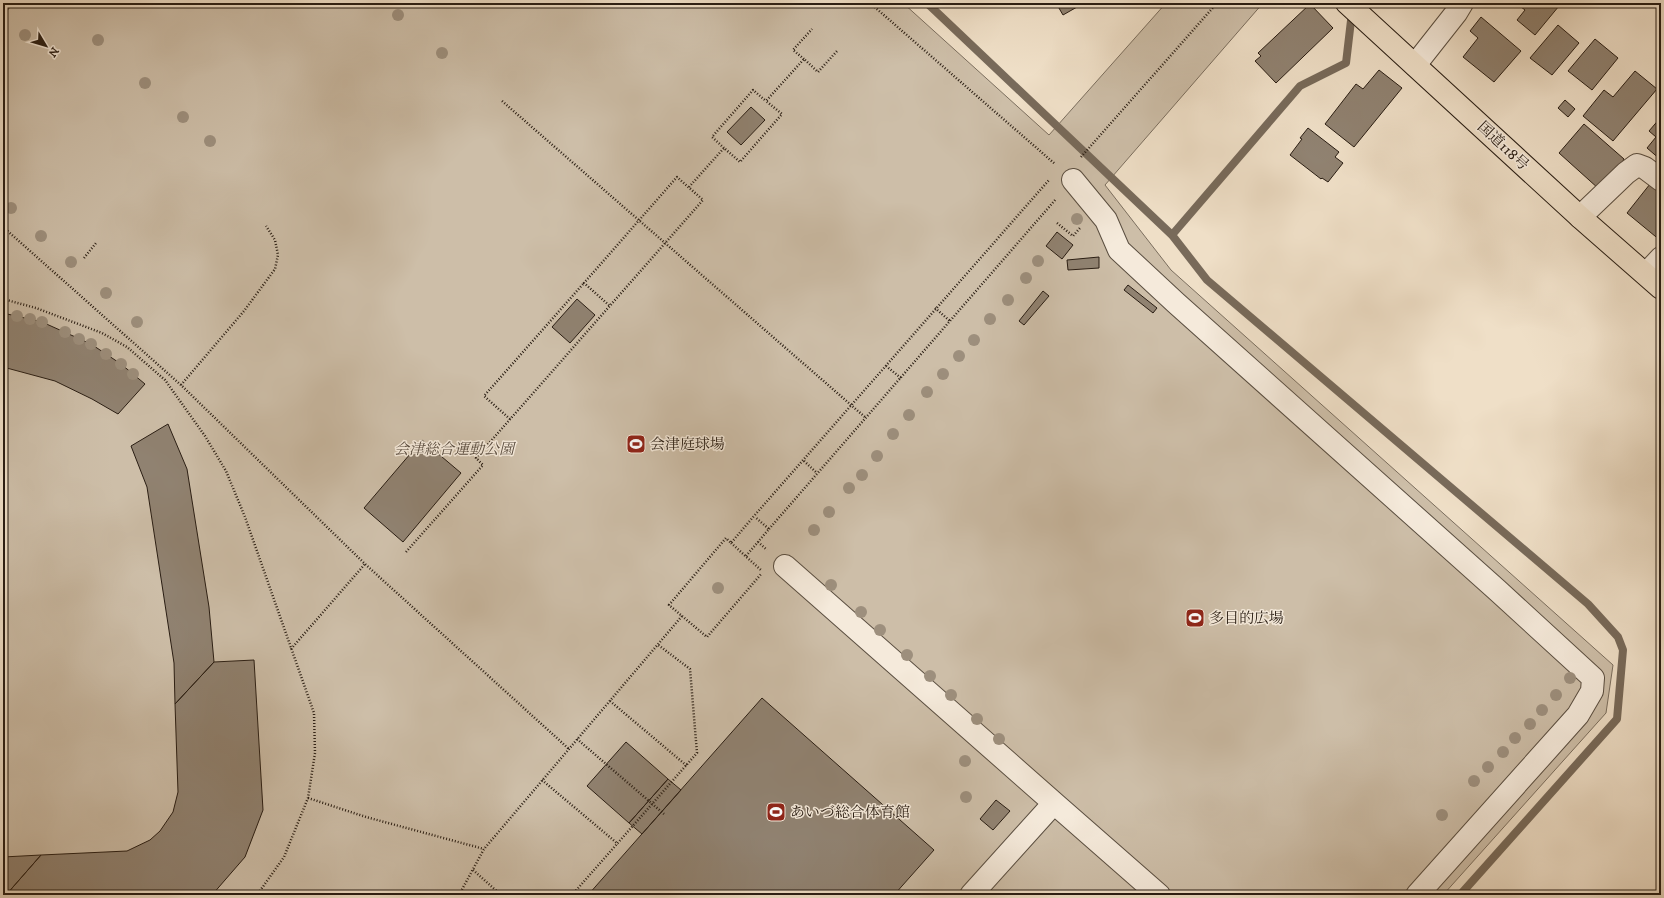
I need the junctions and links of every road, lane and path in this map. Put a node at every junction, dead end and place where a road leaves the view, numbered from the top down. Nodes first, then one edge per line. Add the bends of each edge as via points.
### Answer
1 (870, 3) edge
2 (1216, 3) edge
3 (1346, 3) edge
4 (1462, 3) edge
5 (812, 29) dead end
6 (837, 51) dead end
7 (804, 59) junction
8 (1415, 65) junction
9 (502, 101) dead end
10 (766, 101) junction
11 (724, 148) junction
12 (1066, 174) junction
13 (1661, 180) edge
14 (689, 187) junction
15 (1580, 217) junction
16 (639, 221) junction
17 (1057, 222) dead end
18 (266, 226) dead end
19 (3, 227) edge
20 (1073, 236) dead end
21 (96, 243) dead end
22 (666, 243) junction
23 (84, 258) dead end
24 (1661, 258) edge
25 (1653, 281) edge
26 (584, 283) junction
27 (3, 299) edge
28 (610, 306) junction
29 (935, 308) junction
30 (950, 321) junction
31 (886, 366) junction
32 (901, 378) junction
33 (181, 385) junction
34 (851, 406) junction
35 (866, 418) junction
36 (510, 419) junction
37 (804, 461) junction
38 (817, 473) junction
39 (754, 516) junction
40 (769, 529) junction
41 (731, 543) junction
42 (406, 552) dead end
43 (746, 556) junction
44 (365, 564) junction
45 (785, 566) dead end
46 (682, 616) junction
47 (657, 644) junction
48 (291, 649) junction
49 (610, 701) junction
50 (577, 739) junction
51 (569, 749) junction
52 (687, 766) junction
53 (542, 780) junction
54 (308, 798) junction
55 (1054, 804) junction
56 (664, 814) dead end
57 (618, 844) junction
58 (484, 849) junction
59 (473, 870) junction
60 (257, 895) edge
61 (459, 895) edge
62 (501, 895) edge
63 (572, 895) edge
64 (971, 895) edge
65 (1159, 895) edge
66 (1418, 895) edge

1 - 12 path
2 - 12 path
3 - 8 highway, 国道118号
4 - 8 street
5 - 7 path via 793,50
6 - 7 path via 818,72
7 - 10 path
8 - 15 highway, 国道118号
9 - 16 path
10 - 11 path via 754,90 743,102 712,137
10 - 11 path via 782,114 740,162
11 - 14 path
12 - 29 path
12 - 30 path
12 - 66 street via 1106,220 1119,250 1593,678 1592,691 1578,715
13 - 15 street via 1637,165
14 - 16 path via 678,177
14 - 22 path via 703,200
15 - 25 highway, 国道118号
16 - 22 path
16 - 26 path
17 - 20 path
18 - 33 path via 275,240 278,255 275,269 244,311
19 - 33 path
21 - 23 path
22 - 28 path
22 - 34 path
24 - 25 street
26 - 28 path
26 - 36 path via 484,396
27 - 48 path via 36,308 102,333 127,348 165,380 205,436 226,471 245,517
28 - 36 path
29 - 30 path
29 - 31 path
30 - 32 path
31 - 32 path
31 - 34 path
32 - 35 path
33 - 44 path
34 - 35 path
34 - 37 path
35 - 38 path
36 - 42 path via 476,458 483,465
37 - 38 path
37 - 39 path
38 - 40 path
39 - 40 path
39 - 41 path
40 - 43 path
41 - 43 path
41 - 46 path via 726,538 669,605
43 - 46 path via 763,572 707,637
44 - 48 path
44 - 51 path
45 - 55 street
46 - 47 path
47 - 49 path
47 - 52 path via 690,669 697,753
48 - 54 path via 314,713 315,753
49 - 50 path
49 - 52 path
50 - 51 path
50 - 56 path
51 - 53 path
52 - 57 path
53 - 57 path
53 - 58 path
54 - 58 path via 366,817
54 - 60 path via 284,857
55 - 64 street
55 - 65 street
57 - 63 path
58 - 59 path
59 - 61 path
59 - 62 path

